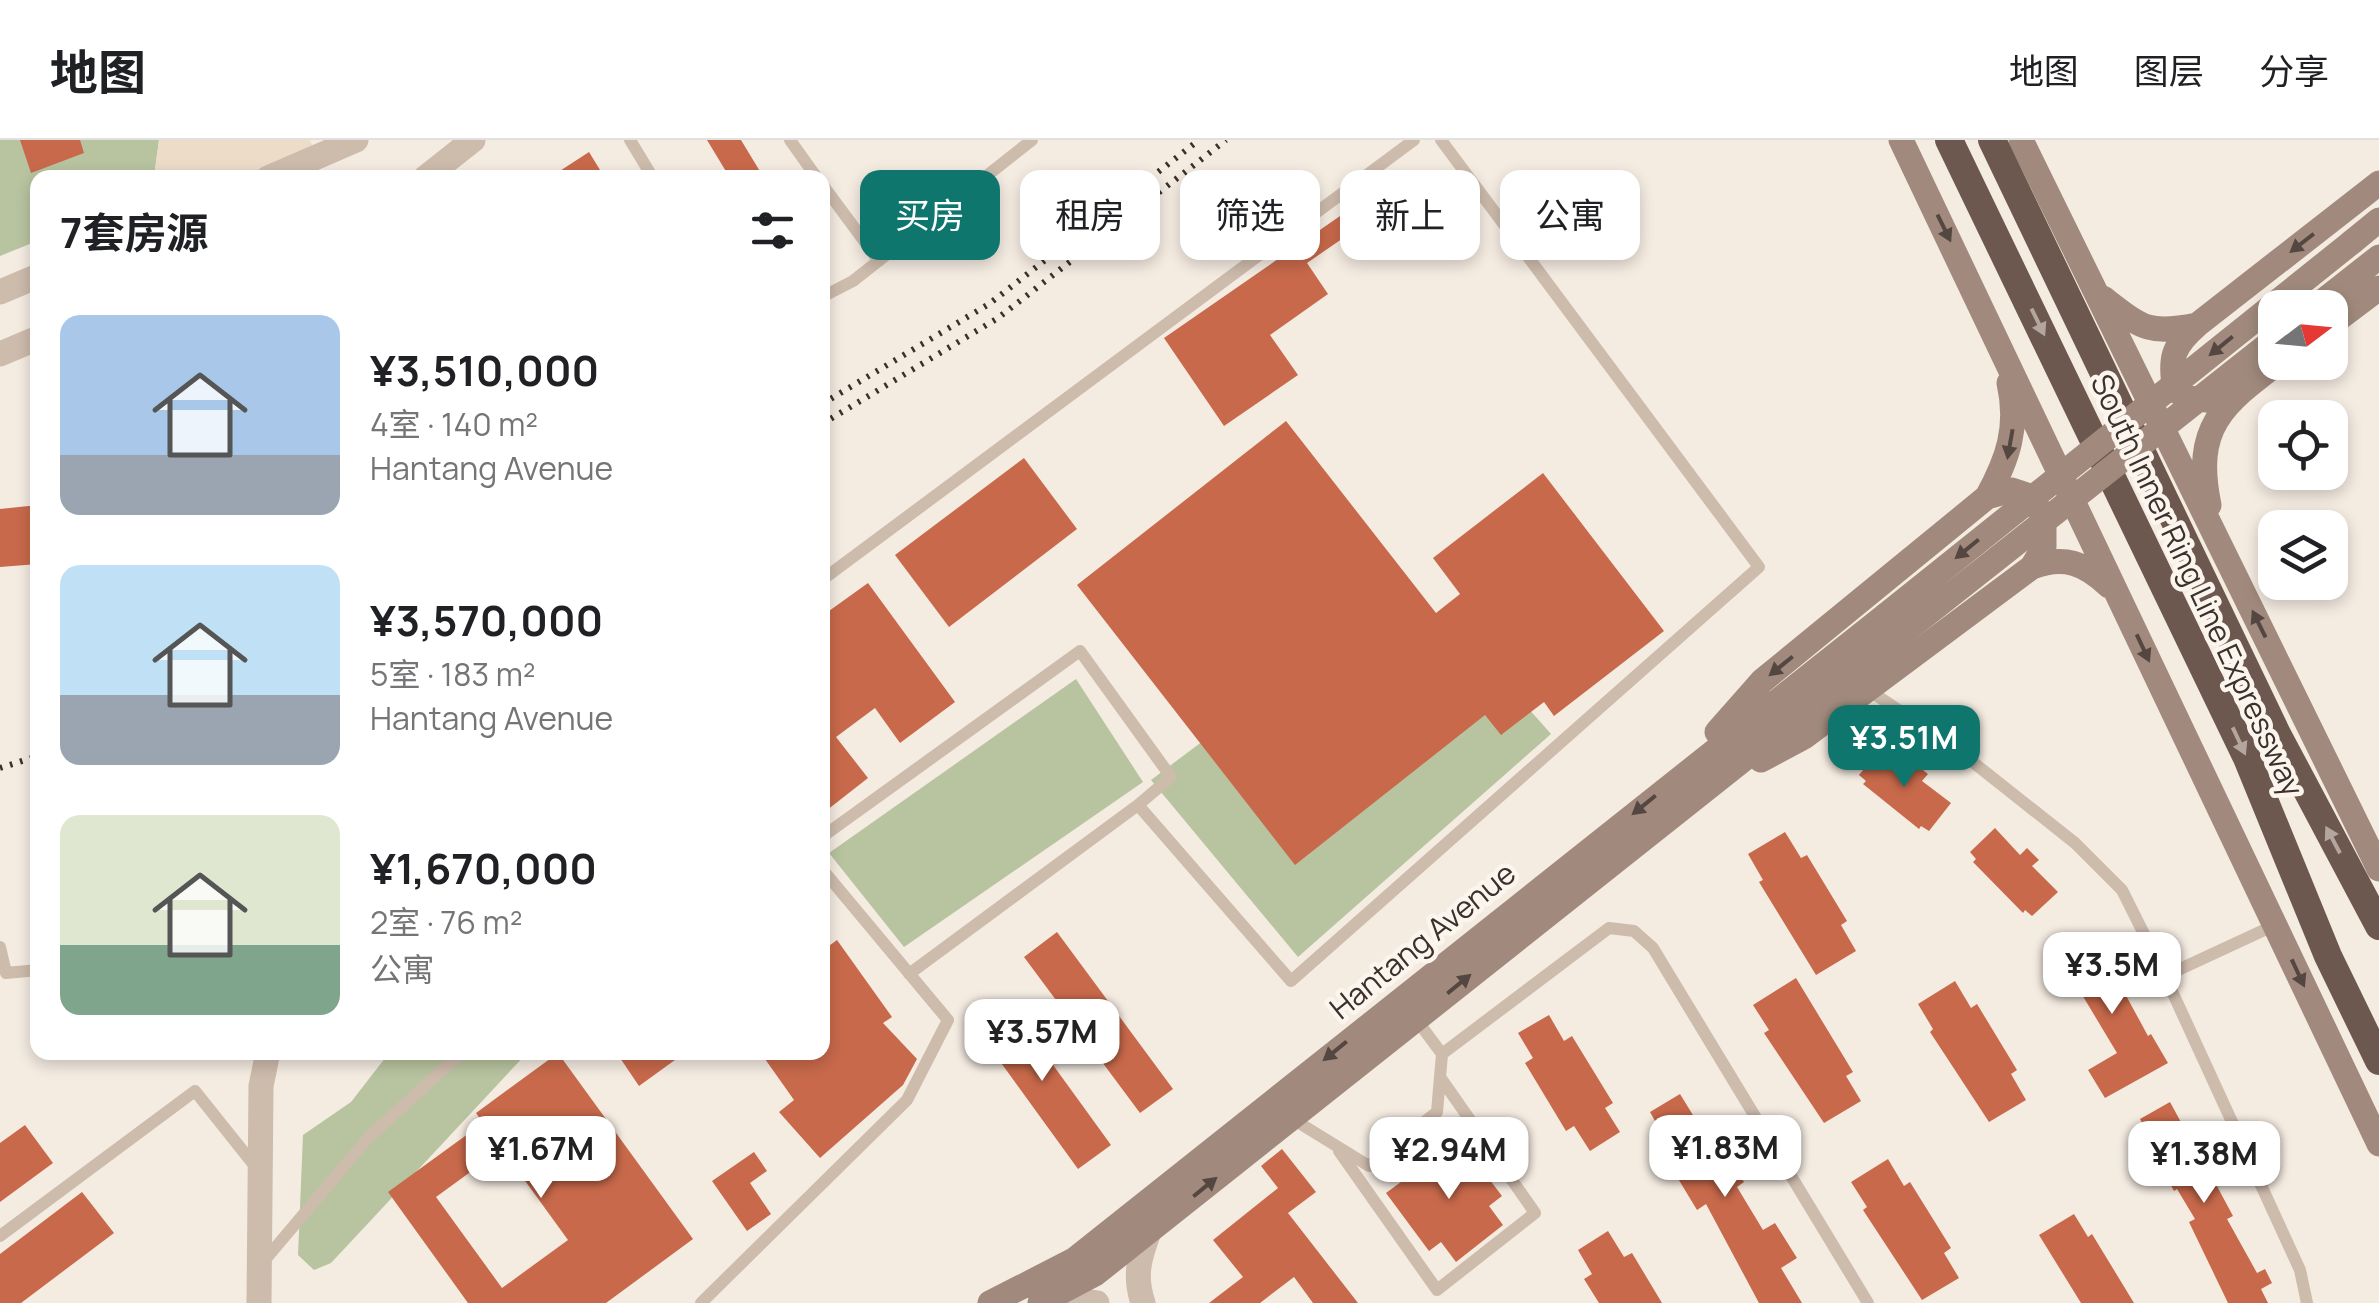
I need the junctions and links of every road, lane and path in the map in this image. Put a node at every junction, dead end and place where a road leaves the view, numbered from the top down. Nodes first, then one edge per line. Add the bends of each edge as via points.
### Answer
1 (356, 140) edge
2 (473, 140) edge
3 (630, 140) edge
4 (790, 140) edge
5 (1032, 140) edge
6 (1414, 140) edge
7 (1441, 140) edge
8 (1902, 140) edge
9 (1949, 140) edge
10 (1992, 140) edge
11 (2021, 140) edge
12 (302, 170) edge
13 (435, 170) edge
14 (648, 170) edge
15 (812, 170) edge
16 (2379, 183) edge
17 (830, 195) edge
18 (2379, 220) edge
19 (879, 261) junction
20 (2374, 271) edge
21 (30, 279) edge
22 (2343, 290) edge
23 (0, 292) edge
24 (2096, 292) junction
25 (830, 293) edge
26 (2348, 303) edge
27 (2197, 325) junction
28 (30, 341) edge
29 (2002, 348) junction
30 (2258, 352) edge
31 (0, 354) edge
32 (2258, 378) edge
33 (2239, 392) junction
34 (1987, 497) junction
35 (2215, 534) junction
36 (2032, 567) junction
37 (830, 574) edge
38 (2119, 596) junction
39 (1892, 626) junction
40 (1867, 689) junction
41 (1685, 787) junction
42 (1138, 805) junction
43 (830, 832) edge
44 (2379, 868) edge
45 (830, 880) edge
46 (2275, 924) junction
47 (2379, 926) edge
48 (0, 947) edge
49 (30, 971) edge
50 (909, 974) junction
51 (2164, 976) junction
52 (1416, 1019) junction
53 (1442, 1054) junction
54 (266, 1060) edge
55 (453, 1060) edge
56 (2379, 1061) edge
57 (1440, 1077) junction
58 (1291, 1118) junction
59 (2379, 1144) edge
60 (1335, 1145) junction
61 (260, 1172) junction
62 (1149, 1232) junction
63 (0, 1236) edge
64 (259, 1267) junction
65 (1046, 1300) edge
66 (259, 1303) edge
67 (701, 1303) edge
68 (990, 1303) edge
69 (1098, 1303) edge
70 (1143, 1303) edge
71 (1868, 1303) edge
72 (2306, 1303) edge

1 - 12 street
2 - 13 street
3 - 14 lane
4 - 15 lane
5 - 19 lane
6 - 37 lane
7 - 42 lane via 1759,567 1291,981
8 -> 29 main road
9 -> 56 highway, South Inner Ring Line Expressway via 2231,724
47 -> 10 highway, South Inner Ring Line Expressway via 2276,734
11 - 24 main road
16 -> 27 main road
17 - 19 lane
18 -> 39 main road, bridge
19 - 25 lane
20 - 22 main road
20 - 26 main road
21 - 23 street
24 - 27 main road via 2131,320 2162,332
24 - 35 main road
27 - 33 main road via 2176,343 2170,365 2175,390 2214,402
28 - 31 street
29 -> 34 main road via 2015,410 2008,459
29 - 38 main road
30 - 39 main road, bridge
32 - 33 main road
33 - 35 main road via 2214,419 2203,474
34 - 36 main road via 2012,490 2030,496 2044,517 2044,547
34 -> 41 main road via 1762,681
44 -> 35 main road
36 - 38 main road via 2069,560 2091,568
36 - 40 main road
38 -> 46 main road
39 - 41 main road, Hantang Avenue
40 - 41 main road via 1804,737
40 - 51 lane via 2075,844 2122,890
52 -> 41 main road, Hantang Avenue
41 -> 68 main road, Hantang Avenue via 1074,1260
42 - 43 lane via 1171,777 1080,652
42 - 50 lane
45 - 50 lane
46 - 51 lane
46 -> 59 main road
48 - 49 lane via 6,973
50 - 67 lane via 948,1020 907,1100
51 - 72 lane via 2300,1270
52 - 53 lane
52 - 58 main road, Hantang Avenue
53 - 57 lane
53 - 71 lane via 1609,928 1634,930 1654,948
54 - 61 street
55 - 64 lane via 368,1138
57 - 60 lane via 1438,1112 1369,1166
57 - 60 lane via 1535,1213 1437,1290
58 - 60 lane
62 -> 58 main road, Hantang Avenue
61 - 63 lane via 194,1091
61 - 64 street
62 - 65 main road, Hantang Avenue via 1095,1274
62 - 70 street via 1138,1261
64 - 66 street
65 - 69 street

